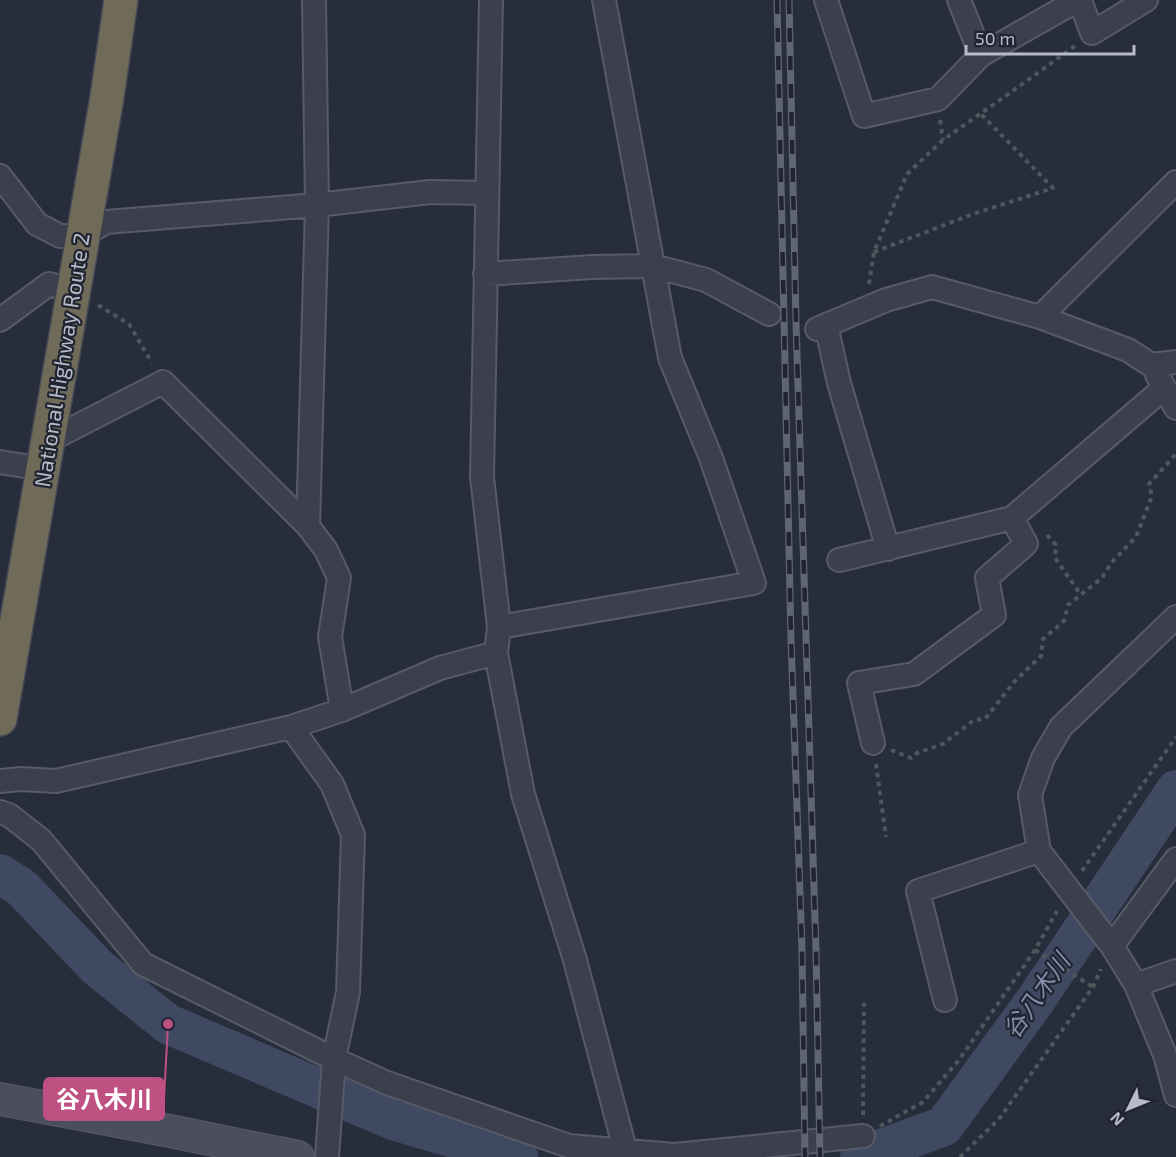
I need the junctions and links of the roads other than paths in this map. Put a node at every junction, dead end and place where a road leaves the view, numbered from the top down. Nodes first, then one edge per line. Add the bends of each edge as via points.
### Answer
1 (121, 0) edge
2 (314, 0) edge
3 (491, 0) edge
4 (604, 0) edge
5 (826, 0) edge
6 (959, 0) edge
7 (1079, 0) edge
8 (1146, 0) edge
9 (981, 55) junction
10 (0, 176) edge
11 (1176, 183) edge
12 (487, 193) junction
13 (317, 205) junction
14 (82, 236) junction
15 (653, 266) junction
16 (485, 273) junction
17 (73, 290) junction
18 (769, 314) dead end
19 (1040, 317) junction
20 (0, 320) edge
21 (1176, 362) edge
22 (1151, 365) junction
23 (1164, 388) junction
24 (1176, 408) edge
25 (46, 455) junction
26 (0, 462) edge
27 (1019, 513) junction
28 (308, 526) junction
29 (888, 549) junction
30 (839, 560) dead end
31 (1176, 617) edge
32 (499, 627) junction
33 (496, 653) junction
34 (342, 710) junction
35 (0, 719) edge
36 (291, 727) junction
37 (873, 743) road end
38 (0, 781) edge
39 (0, 812) edge
40 (1039, 850) junction
41 (1176, 859) edge
42 (1112, 946) junction
43 (1176, 971) edge
44 (1136, 985) junction
45 (945, 1000) dead end
46 (1171, 1053) edge
47 (334, 1059) junction
48 (1176, 1095) edge
49 (0, 1099) edge
50 (863, 1136) road end
51 (626, 1154) edge
52 (298, 1157) edge
53 (327, 1157) edge

1 - 14 highway, National Highway Route 2
2 - 13 street
3 - 12 street
4 - 15 street
5 - 9 street via 864,116 938,99
6 - 9 street
7 - 8 street via 1092,33
7 - 9 street
10 - 14 street via 37,224 60,236
11 - 19 street
12 - 13 street via 430,192
12 - 16 street
13 - 14 street via 106,222
13 - 28 street
14 - 17 highway, National Highway Route 2
15 - 16 street
15 - 18 street via 706,280
15 - 32 street via 670,358 711,459 754,583
16 - 32 street via 482,477
17 - 20 street via 49,284
17 - 25 highway, National Highway Route 2
19 - 22 street via 1128,350
19 - 29 street via 932,287 886,300 821,327
21 - 22 street
22 - 23 street
23 - 24 street
23 - 27 street
25 - 26 street
25 - 28 street via 162,382
25 - 35 highway, National Highway Route 2
27 - 29 street
27 - 37 street via 1026,544 987,578 994,615 914,674 859,683
28 - 34 street via 326,550 339,578 330,638
29 - 30 street
31 - 40 street via 1061,727 1042,758 1030,795
32 - 33 street
33 - 34 street via 440,668
33 - 51 street via 523,794 575,960
34 - 36 street
36 - 38 street via 56,781
36 - 47 street via 332,784 353,835 348,992
39 - 47 street via 41,840 143,964
40 - 42 street
40 - 45 street via 918,891
41 - 42 street
42 - 44 street
43 - 44 street
44 - 46 street
46 - 48 street
47 - 51 street via 387,1083 569,1146
47 - 53 street
49 - 52 street
50 - 51 street via 674,1155

